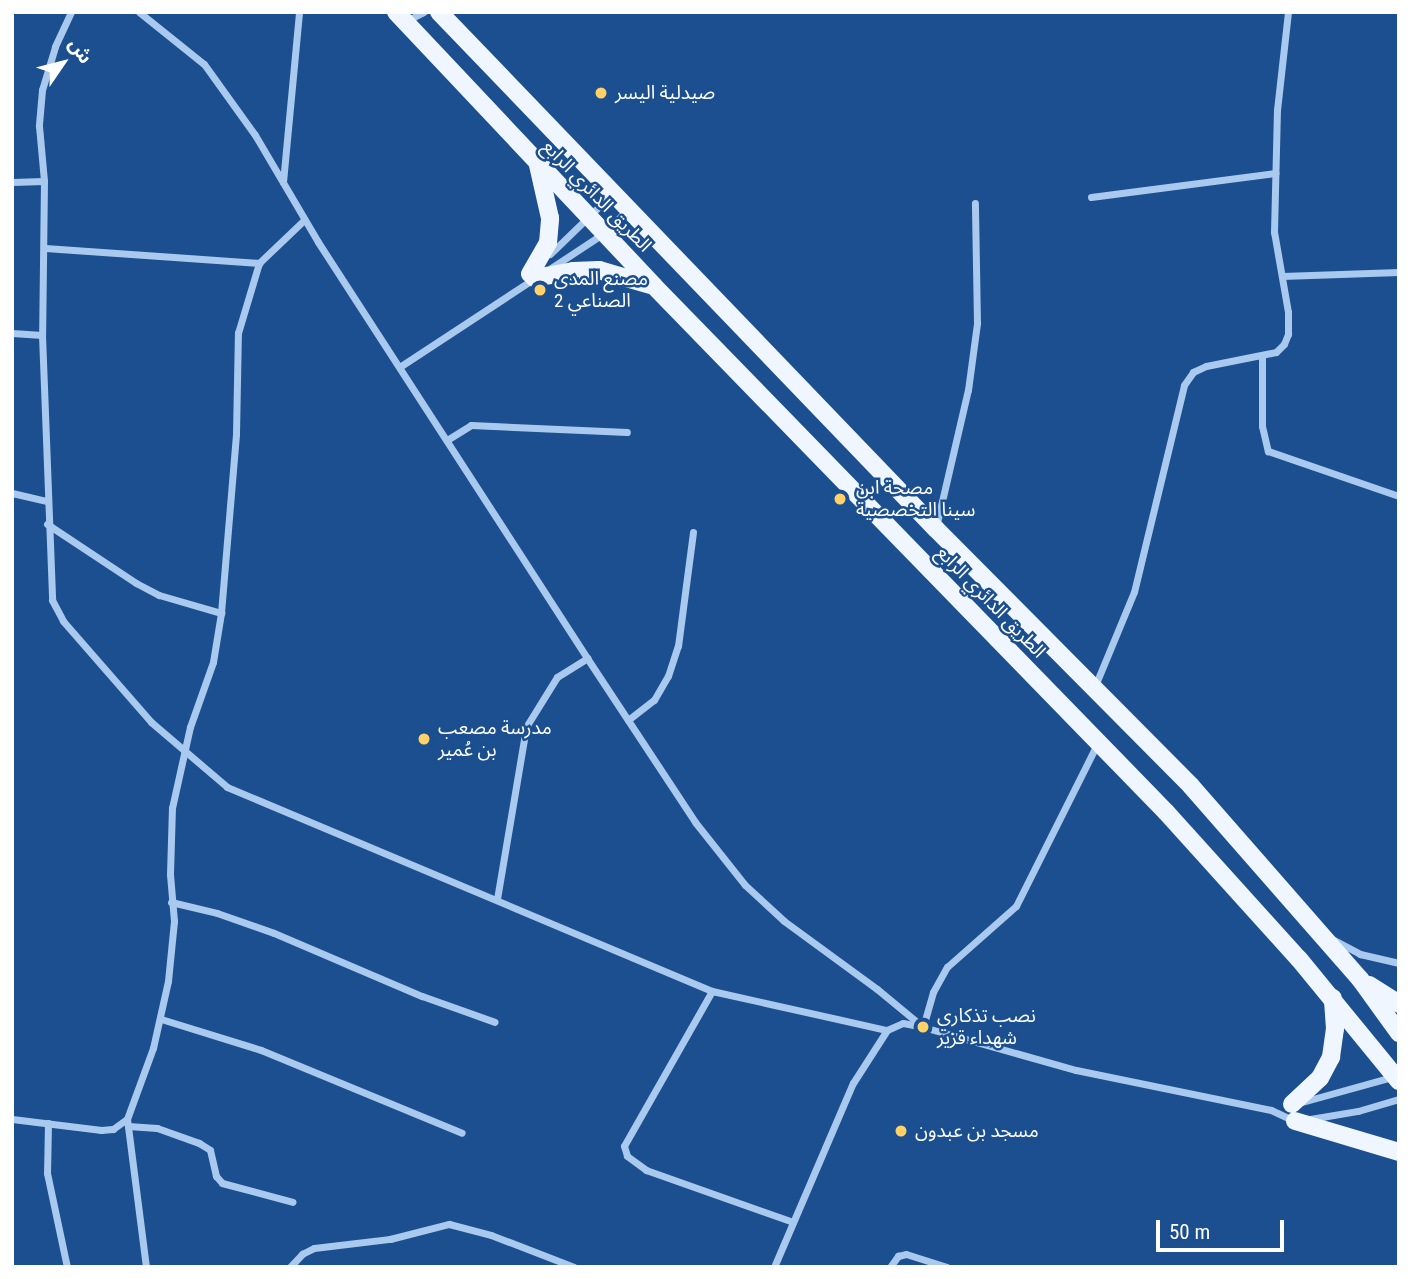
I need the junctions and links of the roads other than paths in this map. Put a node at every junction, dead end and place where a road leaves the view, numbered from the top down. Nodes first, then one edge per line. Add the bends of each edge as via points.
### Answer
1 (72, 12) edge
2 (139, 12) edge
3 (299, 12) edge
4 (424, 12) edge
5 (439, 12) edge
6 (1288, 12) edge
7 (401, 17) edge
8 (538, 165) junction
9 (1275, 173) junction
10 (44, 181) junction
11 (12, 182) edge
12 (283, 183) junction
13 (612, 194) junction
14 (1091, 197) dead end
15 (975, 203) dead end
16 (628, 209) junction
17 (587, 216) junction
18 (304, 220) junction
19 (604, 233) junction
20 (45, 248) junction
21 (259, 263) junction
22 (1399, 272) edge
23 (1282, 276) junction
24 (528, 279) junction
25 (653, 286) junction
26 (12, 333) edge
27 (42, 334) junction
28 (1262, 356) junction
29 (401, 366) junction
30 (627, 432) dead end
31 (447, 440) junction
32 (12, 493) edge
33 (1399, 496) edge
34 (48, 501) junction
35 (47, 524) junction
36 (936, 528) junction
37 (693, 532) dead end
38 (221, 613) junction
39 (587, 658) junction
40 (1095, 687) junction
41 (628, 720) junction
42 (1098, 742) junction
43 (184, 751) junction
44 (497, 899) junction
45 (171, 902) junction
46 (1321, 932) junction
47 (1399, 963) edge
48 (1360, 979) junction
49 (712, 991) junction
50 (1333, 998) junction
51 (1399, 1004) edge
52 (161, 1018) junction
53 (495, 1023) dead end
54 (923, 1027) junction
55 (887, 1030) junction
56 (1399, 1033) edge
57 (1397, 1078) edge
58 (1399, 1099) edge
59 (1271, 1110) junction
60 (1294, 1112) junction
61 (12, 1119) edge
62 (48, 1123) junction
63 (127, 1123) junction
64 (462, 1133) dead end
65 (1399, 1152) edge
66 (293, 1202) dead end
67 (793, 1222) junction
68 (67, 1267) edge
69 (146, 1267) edge
70 (290, 1267) edge
71 (574, 1267) edge
72 (774, 1267) edge
73 (890, 1267) edge
74 (947, 1267) edge

1 - 10 street via 54,47 42,90 39,126
2 - 12 street via 204,64
3 - 12 street
4 - 7 street
5 - 13 main road, الطريق الدائري الرابع
6 - 9 street
7 - 8 main road, الطريق الدائري الرابع
8 - 17 main road, الطريق الدائري الرابع
8 - 24 main road via 550,218 548,243
9 - 14 street
9 - 23 street via 1274,232
10 - 11 street
10 - 20 street
12 - 18 street
13 - 16 main road, الطريق الدائري الرابع
13 - 17 street
15 - 36 street via 977,323 968,390
16 - 19 street
16 - 36 main road, الطريق الدائري الرابع
17 - 19 main road, الطريق الدائري الرابع
17 - 24 street
18 - 21 street
18 - 29 street
19 - 24 street
19 - 25 main road, الطريق الدائري الرابع
20 - 21 street
20 - 27 street
21 - 38 street via 238,333 236,434
22 - 23 street
23 - 28 street via 1288,334 1276,352
24 - 25 main road via 599,270
24 - 29 street
25 - 42 main road, الطريق الدائري الرابع
26 - 27 street
27 - 34 street
28 - 33 street via 1262,426 1268,451
28 - 40 street via 1206,366 1184,385 1134,592
29 - 31 street
30 - 31 street via 471,425
31 - 39 street
32 - 34 street
34 - 35 street
35 - 38 street via 159,595
35 - 43 street via 52,600 63,621 151,722
36 - 40 main road, الطريق الدائري الرابع
37 - 41 street via 678,646 668,676 654,700
38 - 43 street via 213,662
39 - 41 street
39 - 44 street via 557,677 526,727
40 - 46 main road, الطريق الدائري الرابع
41 - 54 street via 695,822 745,884 784,921
42 - 50 main road, الطريق الدائري الرابع
42 - 54 street via 1016,906 947,967 933,992
43 - 44 street via 227,787
43 - 45 street via 172,808
44 - 49 street
45 - 52 street via 171,960
45 - 53 street via 275,933
46 - 47 street via 1360,954
46 - 48 main road, الطريق الدائري الرابع
48 - 51 main road
48 - 56 main road, الطريق الدائري الرابع
49 - 55 street
49 - 67 street via 624,1146 627,1156 646,1170
50 - 57 main road, الطريق الدائري الرابع
50 - 60 main road via 1331,1056
52 - 63 street
52 - 64 street via 261,1050
54 - 55 street via 903,1023
54 - 59 street via 1076,1070
55 - 67 street via 853,1083
57 - 60 street
58 - 60 street via 1337,1115
59 - 60 street
59 - 60 street
60 - 65 main road
61 - 62 street
62 - 63 street via 113,1129
62 - 68 street via 47,1173
63 - 66 street via 157,1128 210,1150 222,1184
63 - 69 street
67 - 72 street
70 - 71 street via 314,1248 380,1241 449,1224
73 - 74 street via 906,1254

